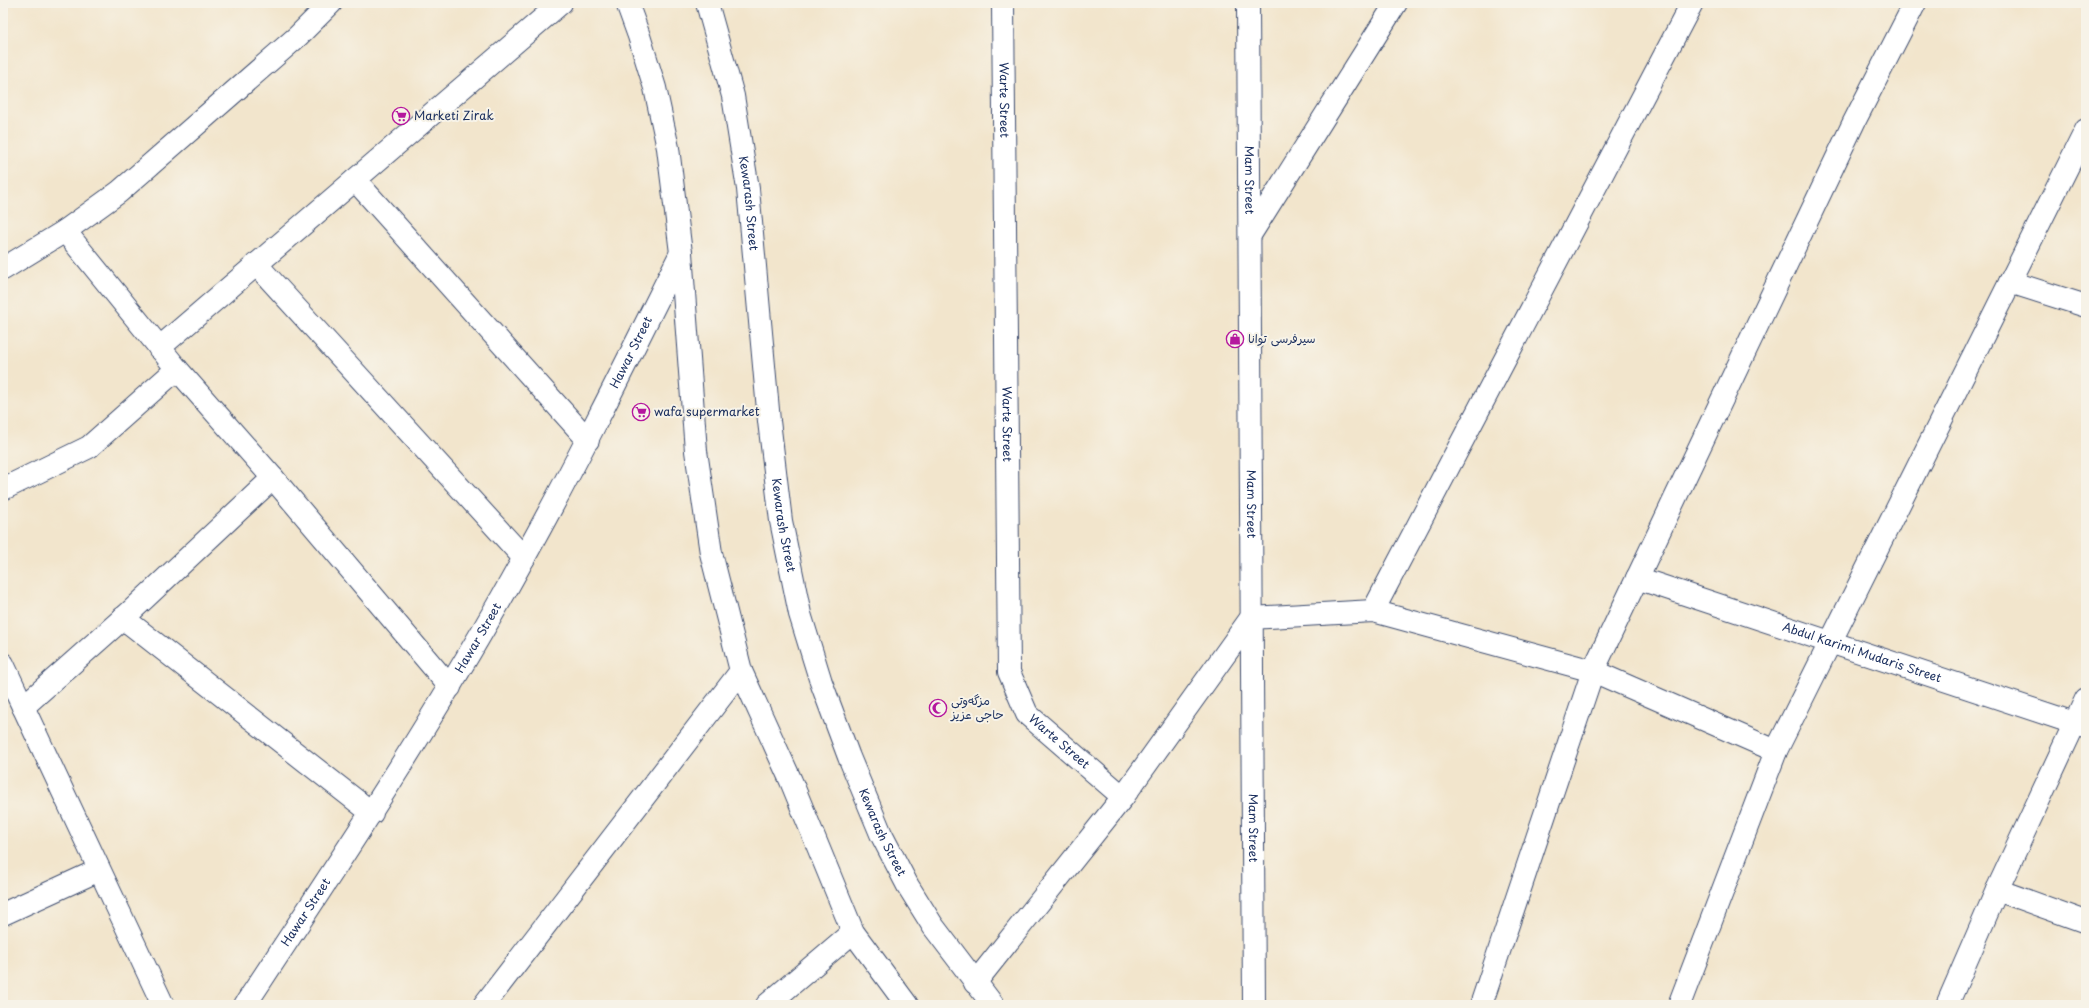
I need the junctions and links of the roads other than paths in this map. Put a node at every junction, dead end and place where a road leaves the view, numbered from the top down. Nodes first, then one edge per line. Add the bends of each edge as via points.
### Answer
1 (331, 3) edge
2 (561, 3) edge
3 (627, 3) edge
4 (708, 3) edge
5 (1002, 3) edge
6 (1248, 3) edge
7 (1396, 3) edge
8 (1692, 3) edge
9 (1915, 3) edge
10 (2086, 130) edge
11 (355, 180) junction
12 (66, 231) junction
13 (1250, 235) junction
14 (681, 253) junction
15 (256, 264) junction
16 (3, 269) edge
17 (2010, 282) junction
18 (2086, 306) edge
19 (159, 348) junction
20 (177, 369) junction
21 (588, 440) junction
22 (273, 478) junction
23 (3, 489) edge
24 (524, 558) junction
25 (1637, 578) junction
26 (1373, 611) junction
27 (123, 618) junction
28 (1251, 618) junction
29 (1830, 642) junction
30 (3, 664) edge
31 (741, 671) junction
32 (1593, 671) junction
33 (450, 687) junction
34 (2086, 699) edge
35 (23, 707) junction
36 (2080, 725) edge
37 (1776, 751) junction
38 (1123, 797) junction
39 (372, 813) junction
40 (99, 870) junction
41 (1998, 890) junction
42 (3, 914) edge
43 (2086, 922) edge
44 (853, 932) junction
45 (975, 982) junction
46 (163, 1005) edge
47 (245, 1005) edge
48 (484, 1005) edge
49 (767, 1005) edge
50 (907, 1005) edge
51 (993, 1005) edge
52 (1254, 1005) edge
53 (1481, 1005) edge
54 (1679, 1005) edge
55 (1947, 1005) edge

1 - 12 street via 292,41 119,192
2 - 11 street
3 - 14 street via 655,88 668,148
4 - 45 street, Kewarash Street via 732,96 748,189 769,421 782,521 800,614 821,682 881,834 928,919
5 - 38 street, Warte Street via 1009,672 1028,714
6 - 13 street, Mam Street
7 - 13 street
8 - 26 street
9 - 25 street via 1854,122
10 - 17 street
11 - 15 street
11 - 21 street
12 - 16 street
12 - 19 street
13 - 28 street, Mam Street
14 - 21 street, Hawar Street
14 - 31 street via 697,459 711,553
15 - 19 street
15 - 24 street
17 - 18 street
17 - 29 street
19 - 20 street
20 - 22 street
20 - 23 street via 89,446
21 - 24 street, Hawar Street
22 - 27 street
22 - 33 street
24 - 33 street, Hawar Street
25 - 29 street, Abdul Karimi Mudaris Street
25 - 32 street
26 - 28 street
26 - 32 street
27 - 35 street
27 - 39 street
28 - 38 street
28 - 52 street, Mam Street
29 - 36 street, Abdul Karimi Mudaris Street
29 - 37 street
30 - 35 street
31 - 44 street via 791,781
31 - 48 street
32 - 37 street
32 - 53 street
33 - 39 street, Hawar Street
34 - 36 street
35 - 40 street
36 - 41 street
37 - 54 street
38 - 45 street
39 - 47 street, Hawar Street
40 - 42 street
40 - 46 street
41 - 43 street
41 - 55 street
44 - 49 street
44 - 50 street
45 - 51 street, Kewarash Street

